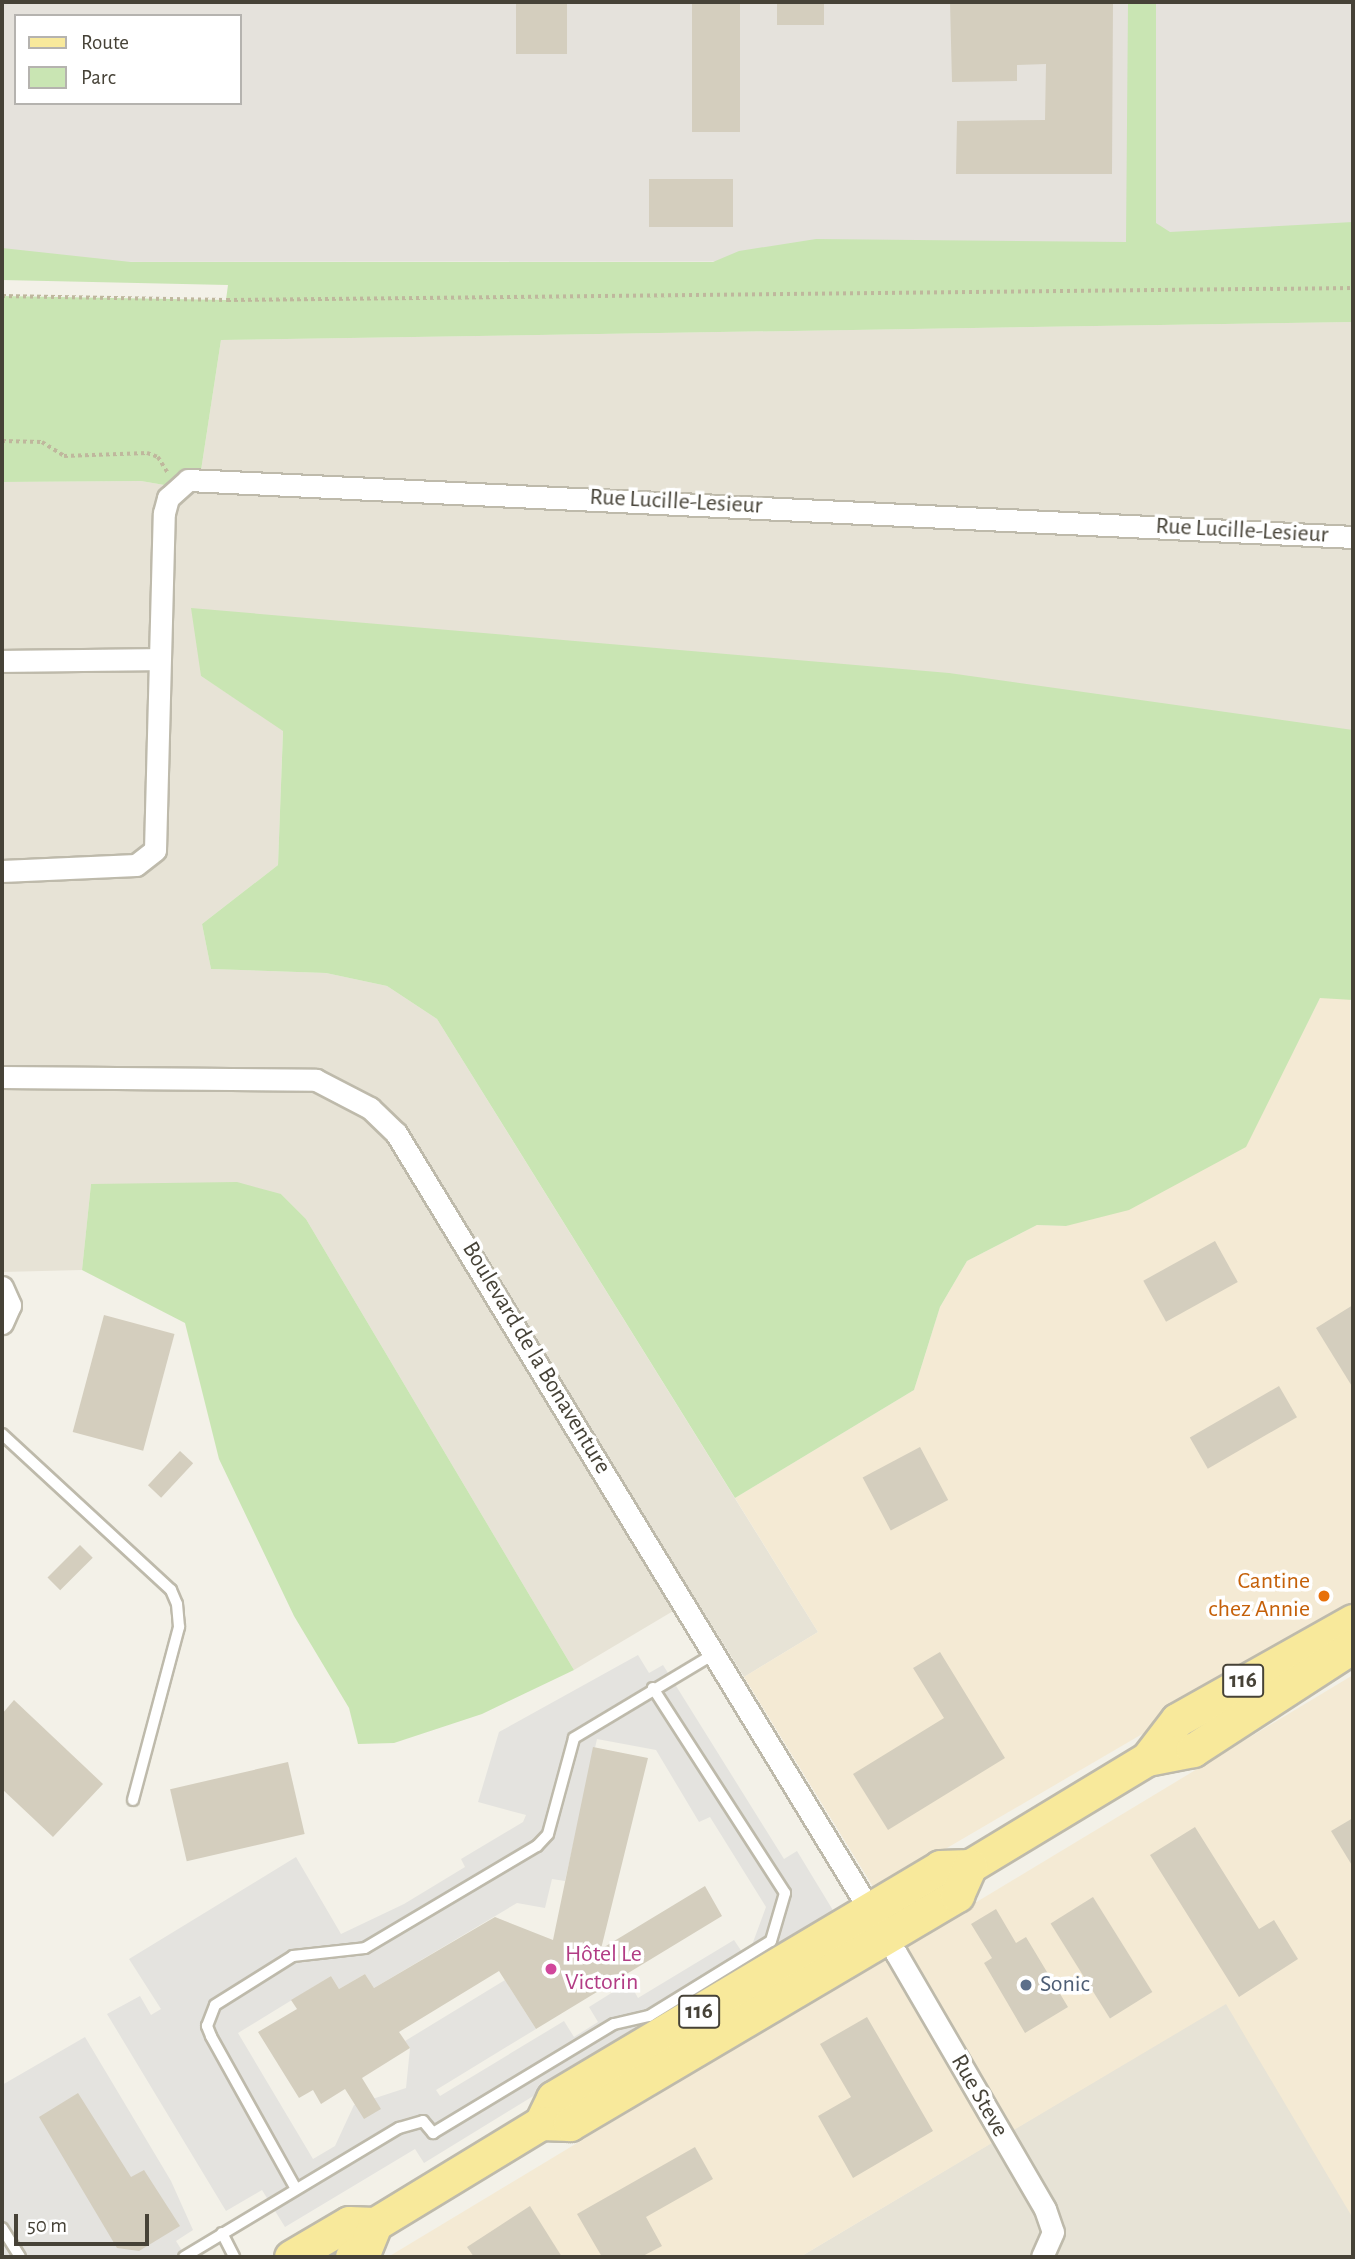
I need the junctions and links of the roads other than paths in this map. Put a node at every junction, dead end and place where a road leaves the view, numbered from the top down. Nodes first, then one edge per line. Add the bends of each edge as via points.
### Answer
1 (1353, 537) edge
2 (157, 659) junction
3 (2, 661) edge
4 (2, 871) edge
5 (2, 1077) edge
6 (2, 1287) edge
7 (2, 1323) edge
8 (2, 1434) edge
9 (1353, 1621) edge
10 (1353, 1646) edge
11 (714, 1654) junction
12 (653, 1688) junction
13 (1147, 1759) junction
14 (133, 1800) dead end
15 (878, 1924) junction
16 (296, 2189) junction
17 (375, 2224) junction
18 (2, 2228) edge
19 (222, 2233) junction
20 (20, 2257) edge
21 (184, 2257) edge
22 (234, 2257) edge
23 (291, 2257) edge
24 (352, 2257) edge
25 (1041, 2257) edge

1 - 2 street, Rue Lucille-Lesieur via 200,477 176,487 164,513
2 - 3 street
2 - 4 street via 155,850 136,865
5 - 11 street, Boulevard de la Bonaventure via 279,1075 316,1080 370,1108 420,1165
6 - 7 street via 10,1305
8 - 14 lane via 170,1590 177,1604 179,1627
9 - 13 main road, 116 via 1177,1720
10 - 13 main road, 116 via 1193,1750
11 - 12 lane
11 - 15 street, Boulevard de la Bonaventure
12 - 16 lane via 573,1738 548,1834 537,1846 365,1948 293,1956 215,2005 207,2026 211,2036
12 - 16 lane via 785,1893 771,1941 649,2016 614,2024 433,2133 423,2121 412,2122
13 - 15 main road, 116 via 970,1866 940,1867
15 - 17 main road, 116 via 553,2098 541,2123
15 - 25 street, Rue Steve via 1045,2209 1053,2232
16 - 19 lane
17 - 23 main road, 116 via 349,2223
17 - 24 main road, 116 via 365,2249
18 - 20 lane
19 - 21 lane
19 - 22 lane

